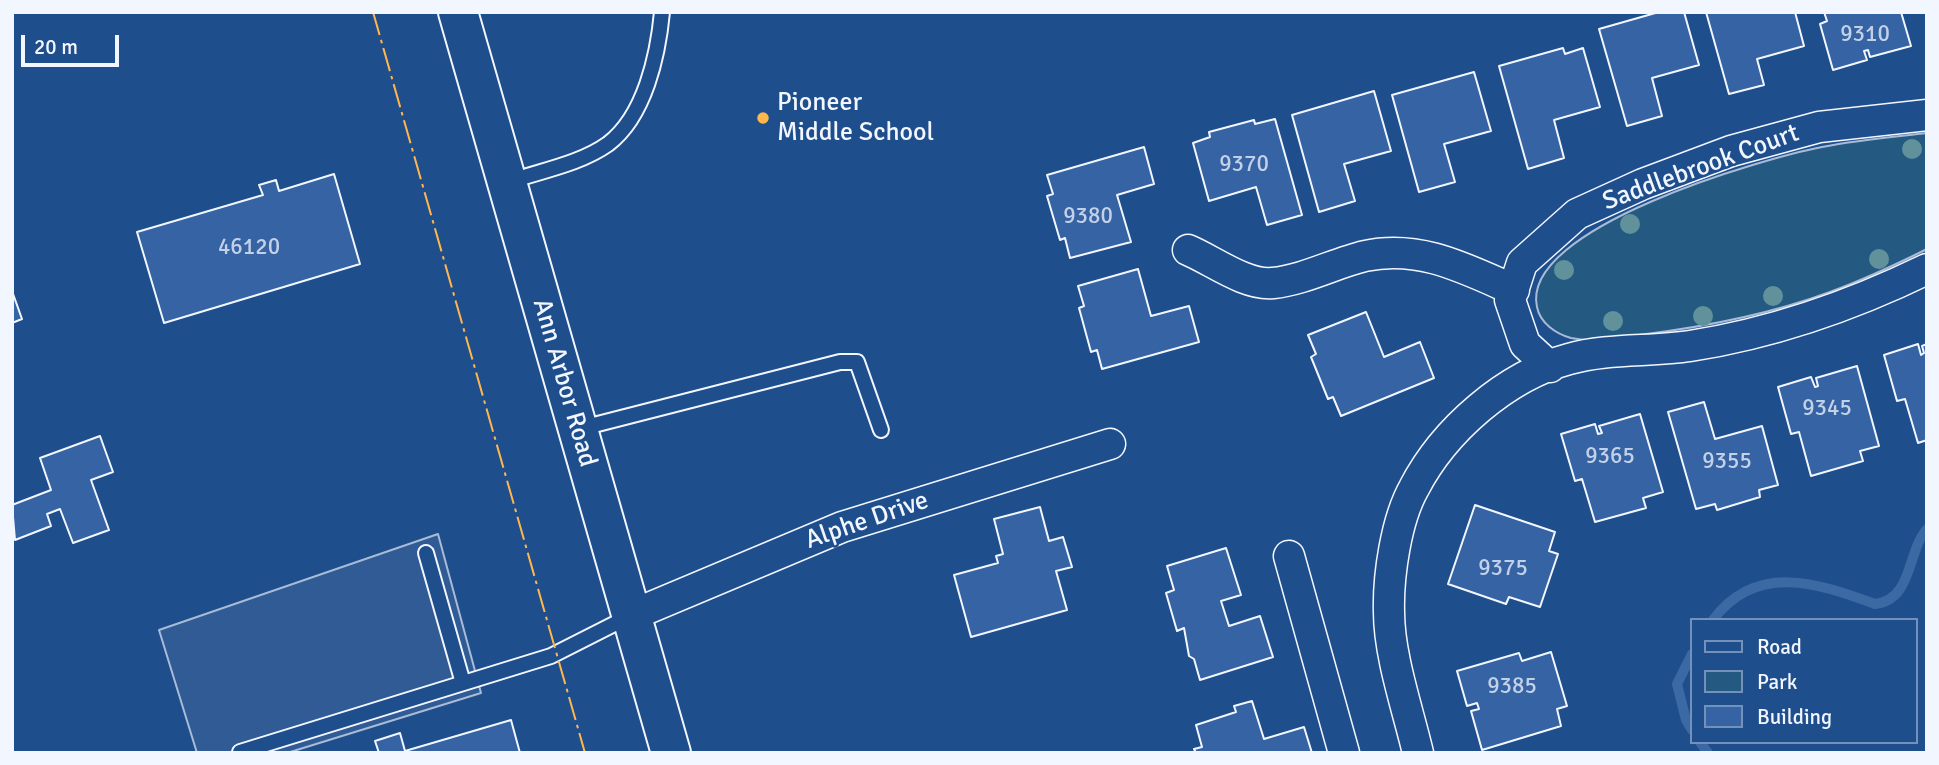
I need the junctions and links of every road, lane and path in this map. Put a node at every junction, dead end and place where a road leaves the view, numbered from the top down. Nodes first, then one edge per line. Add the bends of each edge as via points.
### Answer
1 (458, 12) edge
2 (662, 12) edge
3 (1927, 115) edge
4 (506, 182) junction
5 (1188, 250) dead end
6 (1927, 269) edge
7 (1514, 290) junction
8 (1550, 367) junction
9 (577, 430) junction
10 (881, 430) dead end
11 (1110, 443) dead end
12 (426, 553) dead end
13 (1289, 556) dead end
14 (630, 616) junction
15 (463, 683) junction
16 (240, 752) edge
17 (671, 753) edge
18 (1344, 753) edge
19 (1418, 753) edge

1 - 4 main road, Ann Arbor Road
2 - 4 lane via 651,72 634,112 610,143 584,157
3 - 7 street, Saddlebrook Court via 1819,127 1731,151 1643,184 1577,214 1522,263
4 - 9 main road, Ann Arbor Road
5 - 7 street via 1271,284 1367,256 1403,252 1441,258
6 - 8 street via 1866,299 1776,329 1689,346 1570,359
7 - 8 street, Saddlebrook Court via 1510,300 1525,344
8 - 19 street via 1509,384 1457,428 1413,489 1395,548 1388,614
9 - 10 lane via 840,362 856,362
9 - 14 main road, Ann Arbor Road
11 - 14 street, Alphe Drive via 842,527
12 - 15 lane
13 - 18 street
14 - 15 lane via 551,656
14 - 17 main road, Ann Arbor Road
15 - 16 lane

